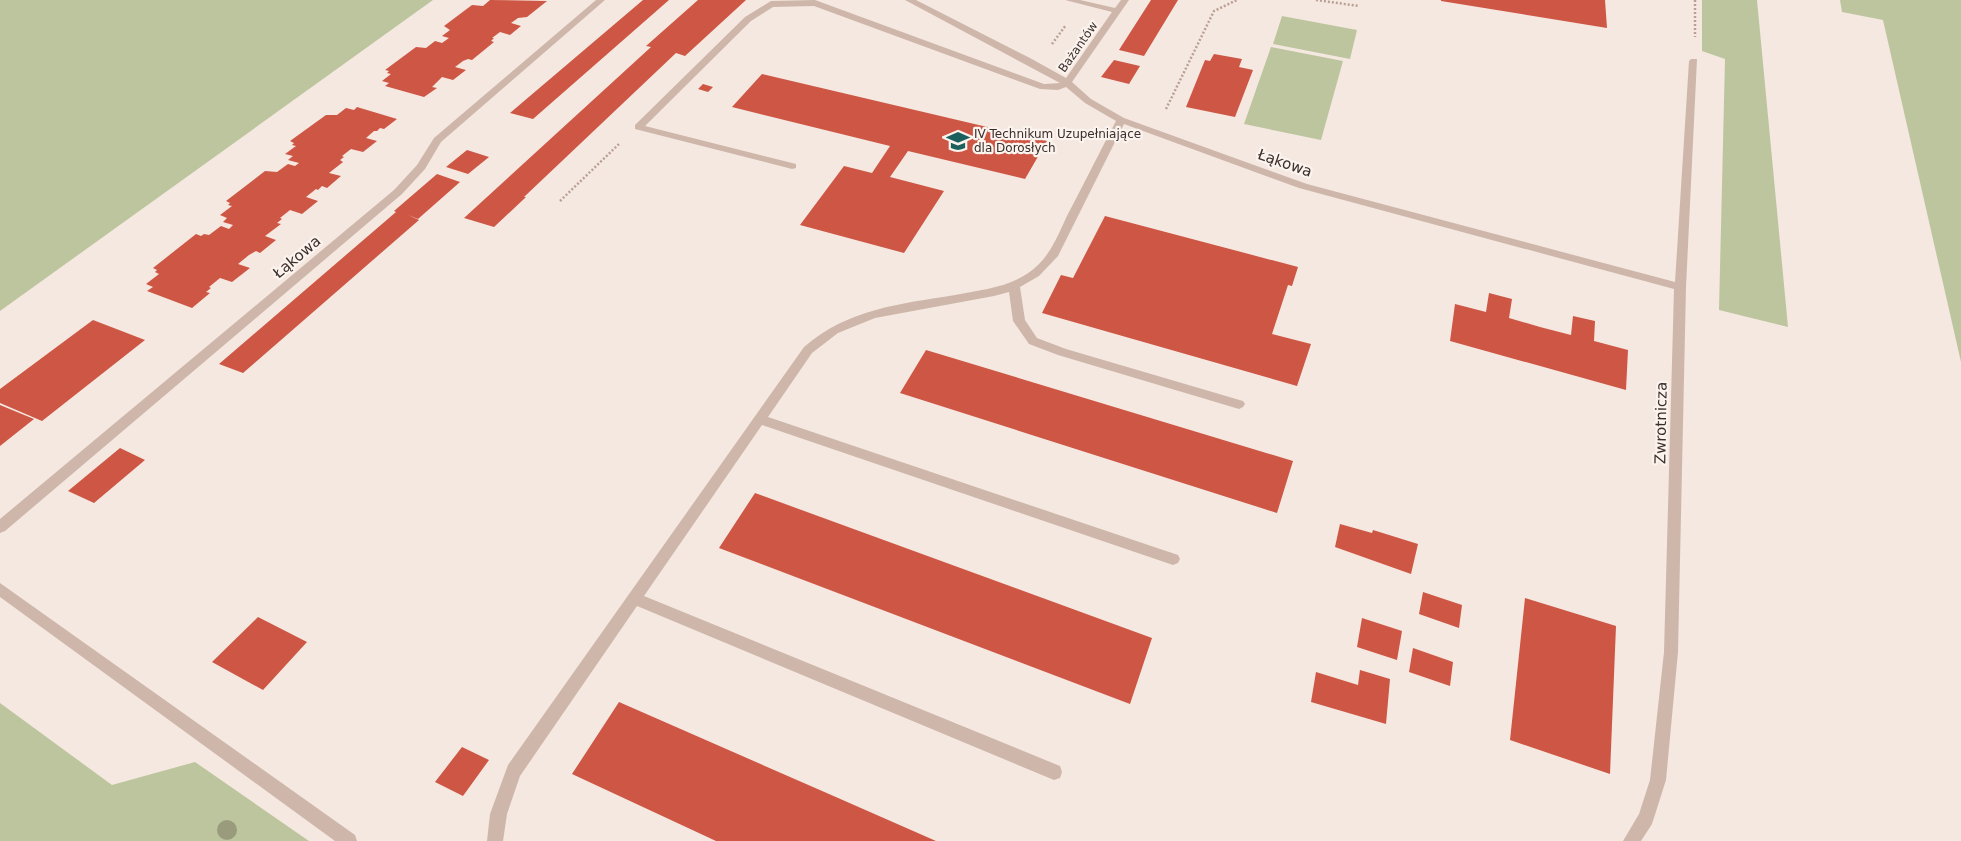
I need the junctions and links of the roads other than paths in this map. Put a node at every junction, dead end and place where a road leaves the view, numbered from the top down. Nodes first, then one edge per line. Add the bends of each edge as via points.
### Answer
1 (601, 0) edge
2 (909, 0) edge
3 (1069, 0) edge
4 (1125, 0) edge
5 (1118, 11) junction
6 (1694, 61) road end
7 (1067, 83) junction
8 (1121, 120) junction
9 (792, 166) dead end
10 (1014, 287) junction
11 (1680, 287) junction
12 (1239, 404) dead end
13 (759, 419) junction
14 (0, 527) edge
15 (1173, 559) dead end
16 (0, 590) edge
17 (634, 598) junction
18 (1054, 772) dead end
19 (349, 841) edge
20 (495, 841) edge
21 (1631, 841) edge

1 - 14 street, Łąkowa via 438,140 421,167 398,192
2 - 7 street, Łąkowa
3 - 5 street
4 - 5 street, Bażantów
5 - 7 street, Bażantów
6 - 11 street, Zwrotnicza
7 - 8 street, Łąkowa via 1088,101
7 - 9 street via 1043,87 816,3 771,4 748,19 638,126
8 - 10 street via 1054,253 1043,268
8 - 11 street, Łąkowa via 1303,186
10 - 12 street via 1019,321 1033,341
10 - 13 street via 873,313 837,328 808,350
11 - 21 street, Zwrotnicza via 1672,652 1658,780 1646,818
13 - 15 street
13 - 17 street
16 - 19 street
17 - 18 street
17 - 20 street via 514,771 502,804

